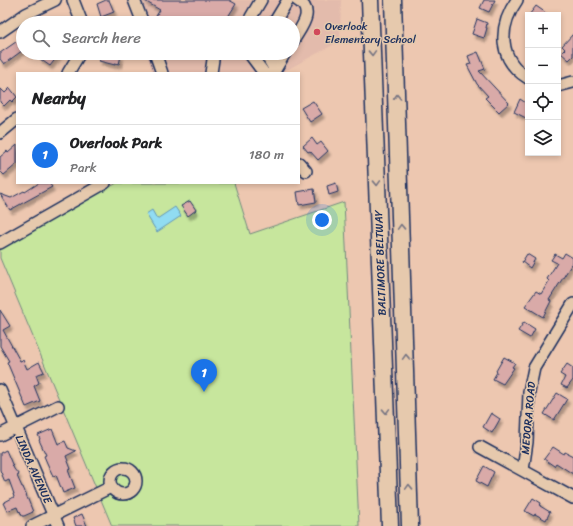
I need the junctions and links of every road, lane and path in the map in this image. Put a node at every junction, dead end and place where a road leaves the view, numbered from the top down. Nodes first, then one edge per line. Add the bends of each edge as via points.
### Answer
1 (55, 0) edge
2 (73, 0) edge
3 (134, 0) edge
4 (261, 0) edge
5 (288, 0) edge
6 (297, 0) edge
7 (370, 0) edge
8 (393, 0) edge
9 (517, 0) edge
10 (23, 16) edge
11 (79, 16) edge
12 (140, 16) edge
13 (253, 16) edge
14 (278, 16) edge
15 (16, 21) edge
16 (300, 29) edge
17 (0, 32) edge
18 (76, 60) edge
19 (157, 60) edge
20 (213, 60) edge
21 (254, 60) edge
22 (268, 60) edge
23 (281, 60) edge
24 (274, 71) edge
25 (69, 72) edge
26 (162, 72) edge
27 (211, 72) edge
28 (263, 72) edge
29 (525, 76) edge
30 (573, 82) edge
31 (561, 85) edge
32 (16, 120) edge
33 (0, 133) edge
34 (103, 184) edge
35 (0, 243) edge
36 (573, 306) edge
37 (0, 390) edge
38 (58, 406) dead end
39 (16, 427) junction
40 (0, 435) edge
41 (480, 447) dead end
42 (523, 470) junction
43 (111, 487) dead end
44 (573, 498) edge
45 (54, 515) junction
46 (32, 526) edge
47 (58, 526) edge
48 (390, 526) edge
49 (410, 526) edge

1 - 10 street
2 - 11 street
3 - 12 street
4 - 13 street
5 - 14 street
6 - 16 street via 301,2 307,14
7 -> 48 highway, BALTIMORE BELTWAY
49 -> 8 highway, BALTIMORE BELTWAY
9 - 29 street via 508,16 503,37 509,59
15 - 17 street
18 - 25 street
19 - 26 street
20 - 27 street
21 - 28 street
22 - 24 street
23 - 24 street
30 - 31 street
32 - 33 street
34 - 35 street
36 - 42 street, MEDORA ROAD via 534,368 529,392
37 - 39 street, LINDA AVENUE
38 - 39 street
39 - 40 street
39 - 45 street, LINDA AVENUE
41 - 42 street
42 - 44 street
43 - 45 street
45 - 46 street
45 - 47 street, LINDA AVENUE

